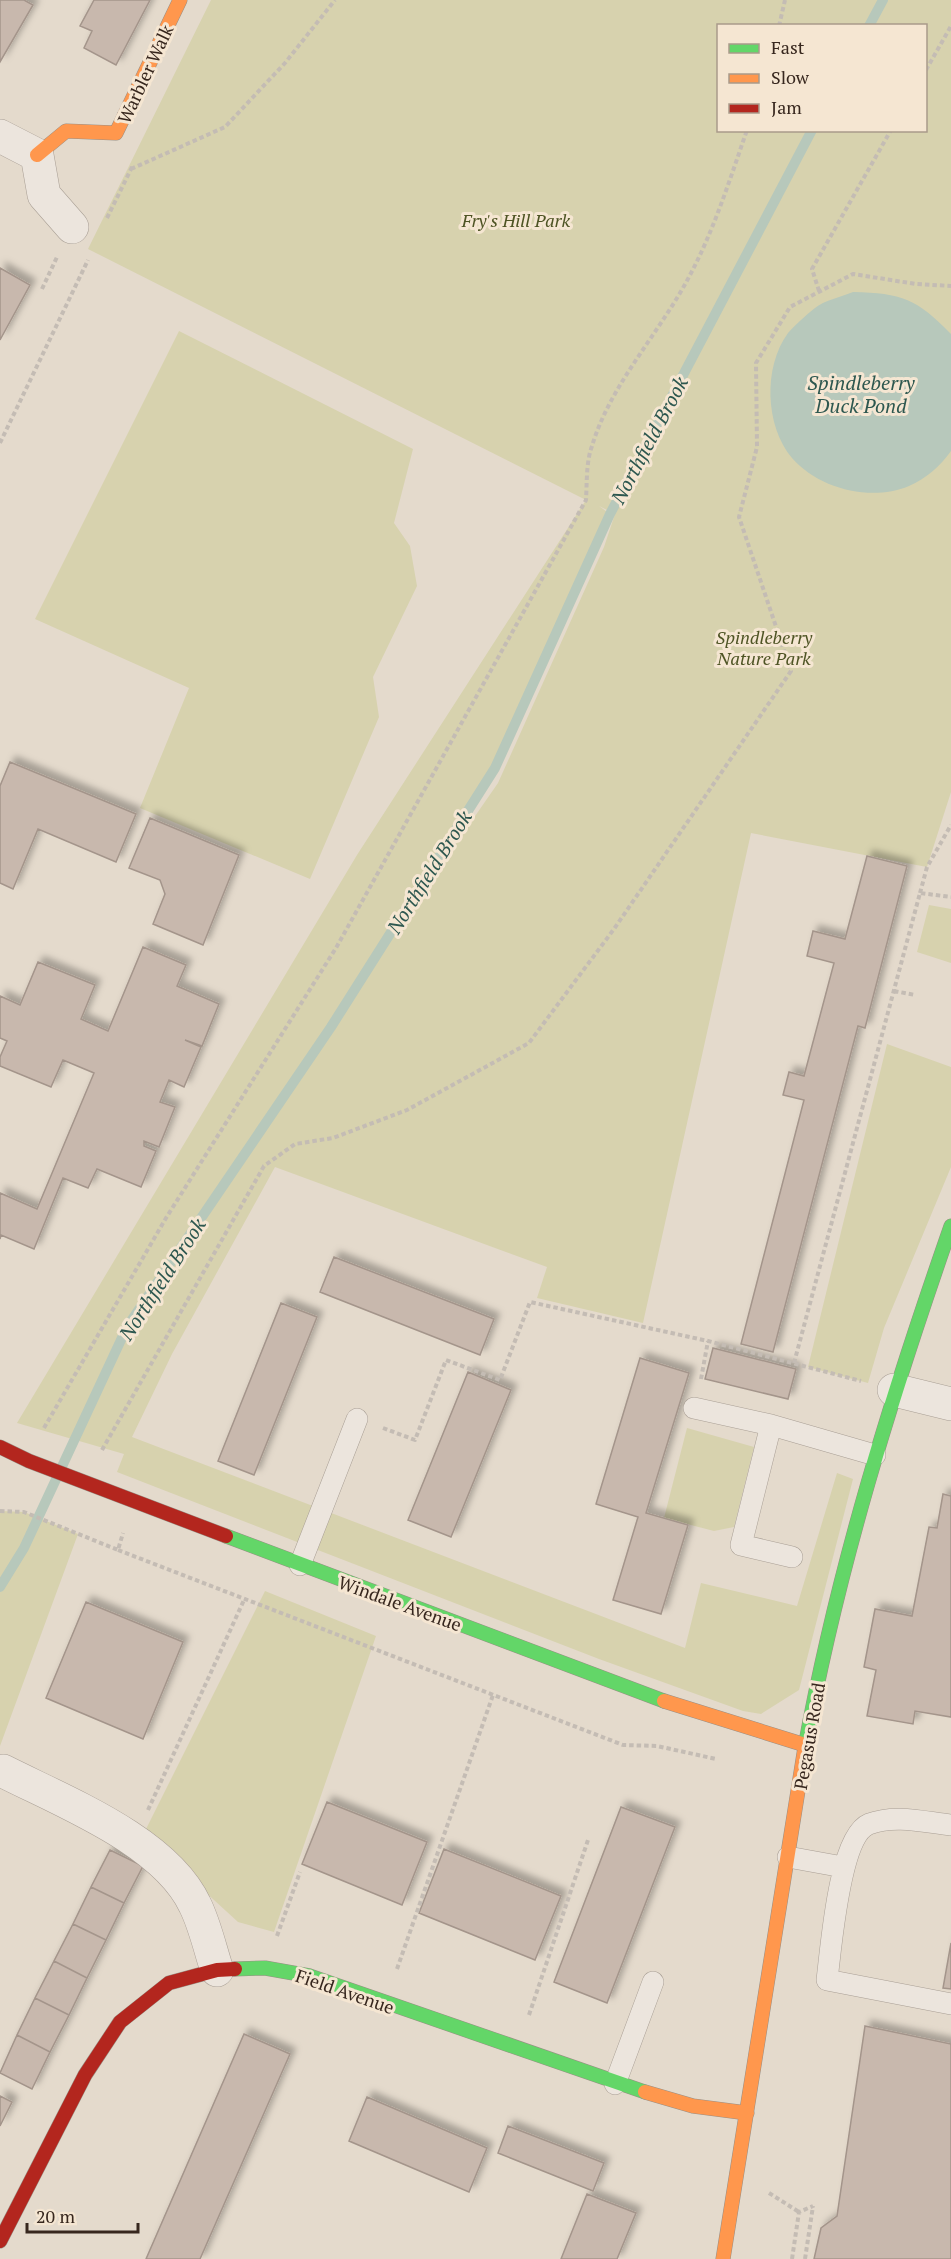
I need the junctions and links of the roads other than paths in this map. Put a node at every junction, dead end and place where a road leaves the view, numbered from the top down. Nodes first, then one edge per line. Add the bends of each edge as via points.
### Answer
1 (180, 0) edge
2 (0, 136) edge
3 (37, 155) junction
4 (72, 227) dead end
5 (951, 1226) edge
6 (894, 1390) junction
7 (951, 1404) edge
8 (694, 1408) road end
9 (357, 1419) road end
10 (771, 1425) junction
11 (0, 1448) edge
12 (875, 1455) junction
13 (792, 1557) dead end
14 (300, 1565) junction
15 (805, 1745) junction
16 (2, 1774) edge
17 (951, 1826) edge
18 (788, 1857) junction
19 (843, 1867) junction
20 (217, 1970) junction
21 (653, 1982) dead end
22 (951, 2004) edge
23 (615, 2084) junction
24 (747, 2113) junction
25 (0, 2241) edge
26 (723, 2259) edge

1 - 3 street, Warbler Walk via 116,133 66,131
2 - 3 street
3 - 4 street via 44,195
5 - 6 street, Pegasus Road
6 - 7 street
6 - 12 street, Pegasus Road
8 - 10 lane
9 - 14 lane
10 - 12 lane
10 - 13 lane via 741,1545
11 - 14 street, Windale Avenue
12 - 15 street, Pegasus Road via 833,1607
14 - 15 street, Windale Avenue via 693,1712
15 - 18 street, Pegasus Road
16 - 20 street via 134,1839 167,1866 195,1904
17 - 19 lane via 895,1819 867,1825 853,1838
18 - 19 lane
18 - 24 street, Pegasus Road
19 - 22 lane via 827,1980
20 - 23 street, Field Avenue via 265,1968 310,1976
20 - 25 street, Field Avenue via 169,1983 120,2022 86,2075
21 - 23 lane
23 - 24 street, Field Avenue via 693,2106
24 - 26 street, Pegasus Road

